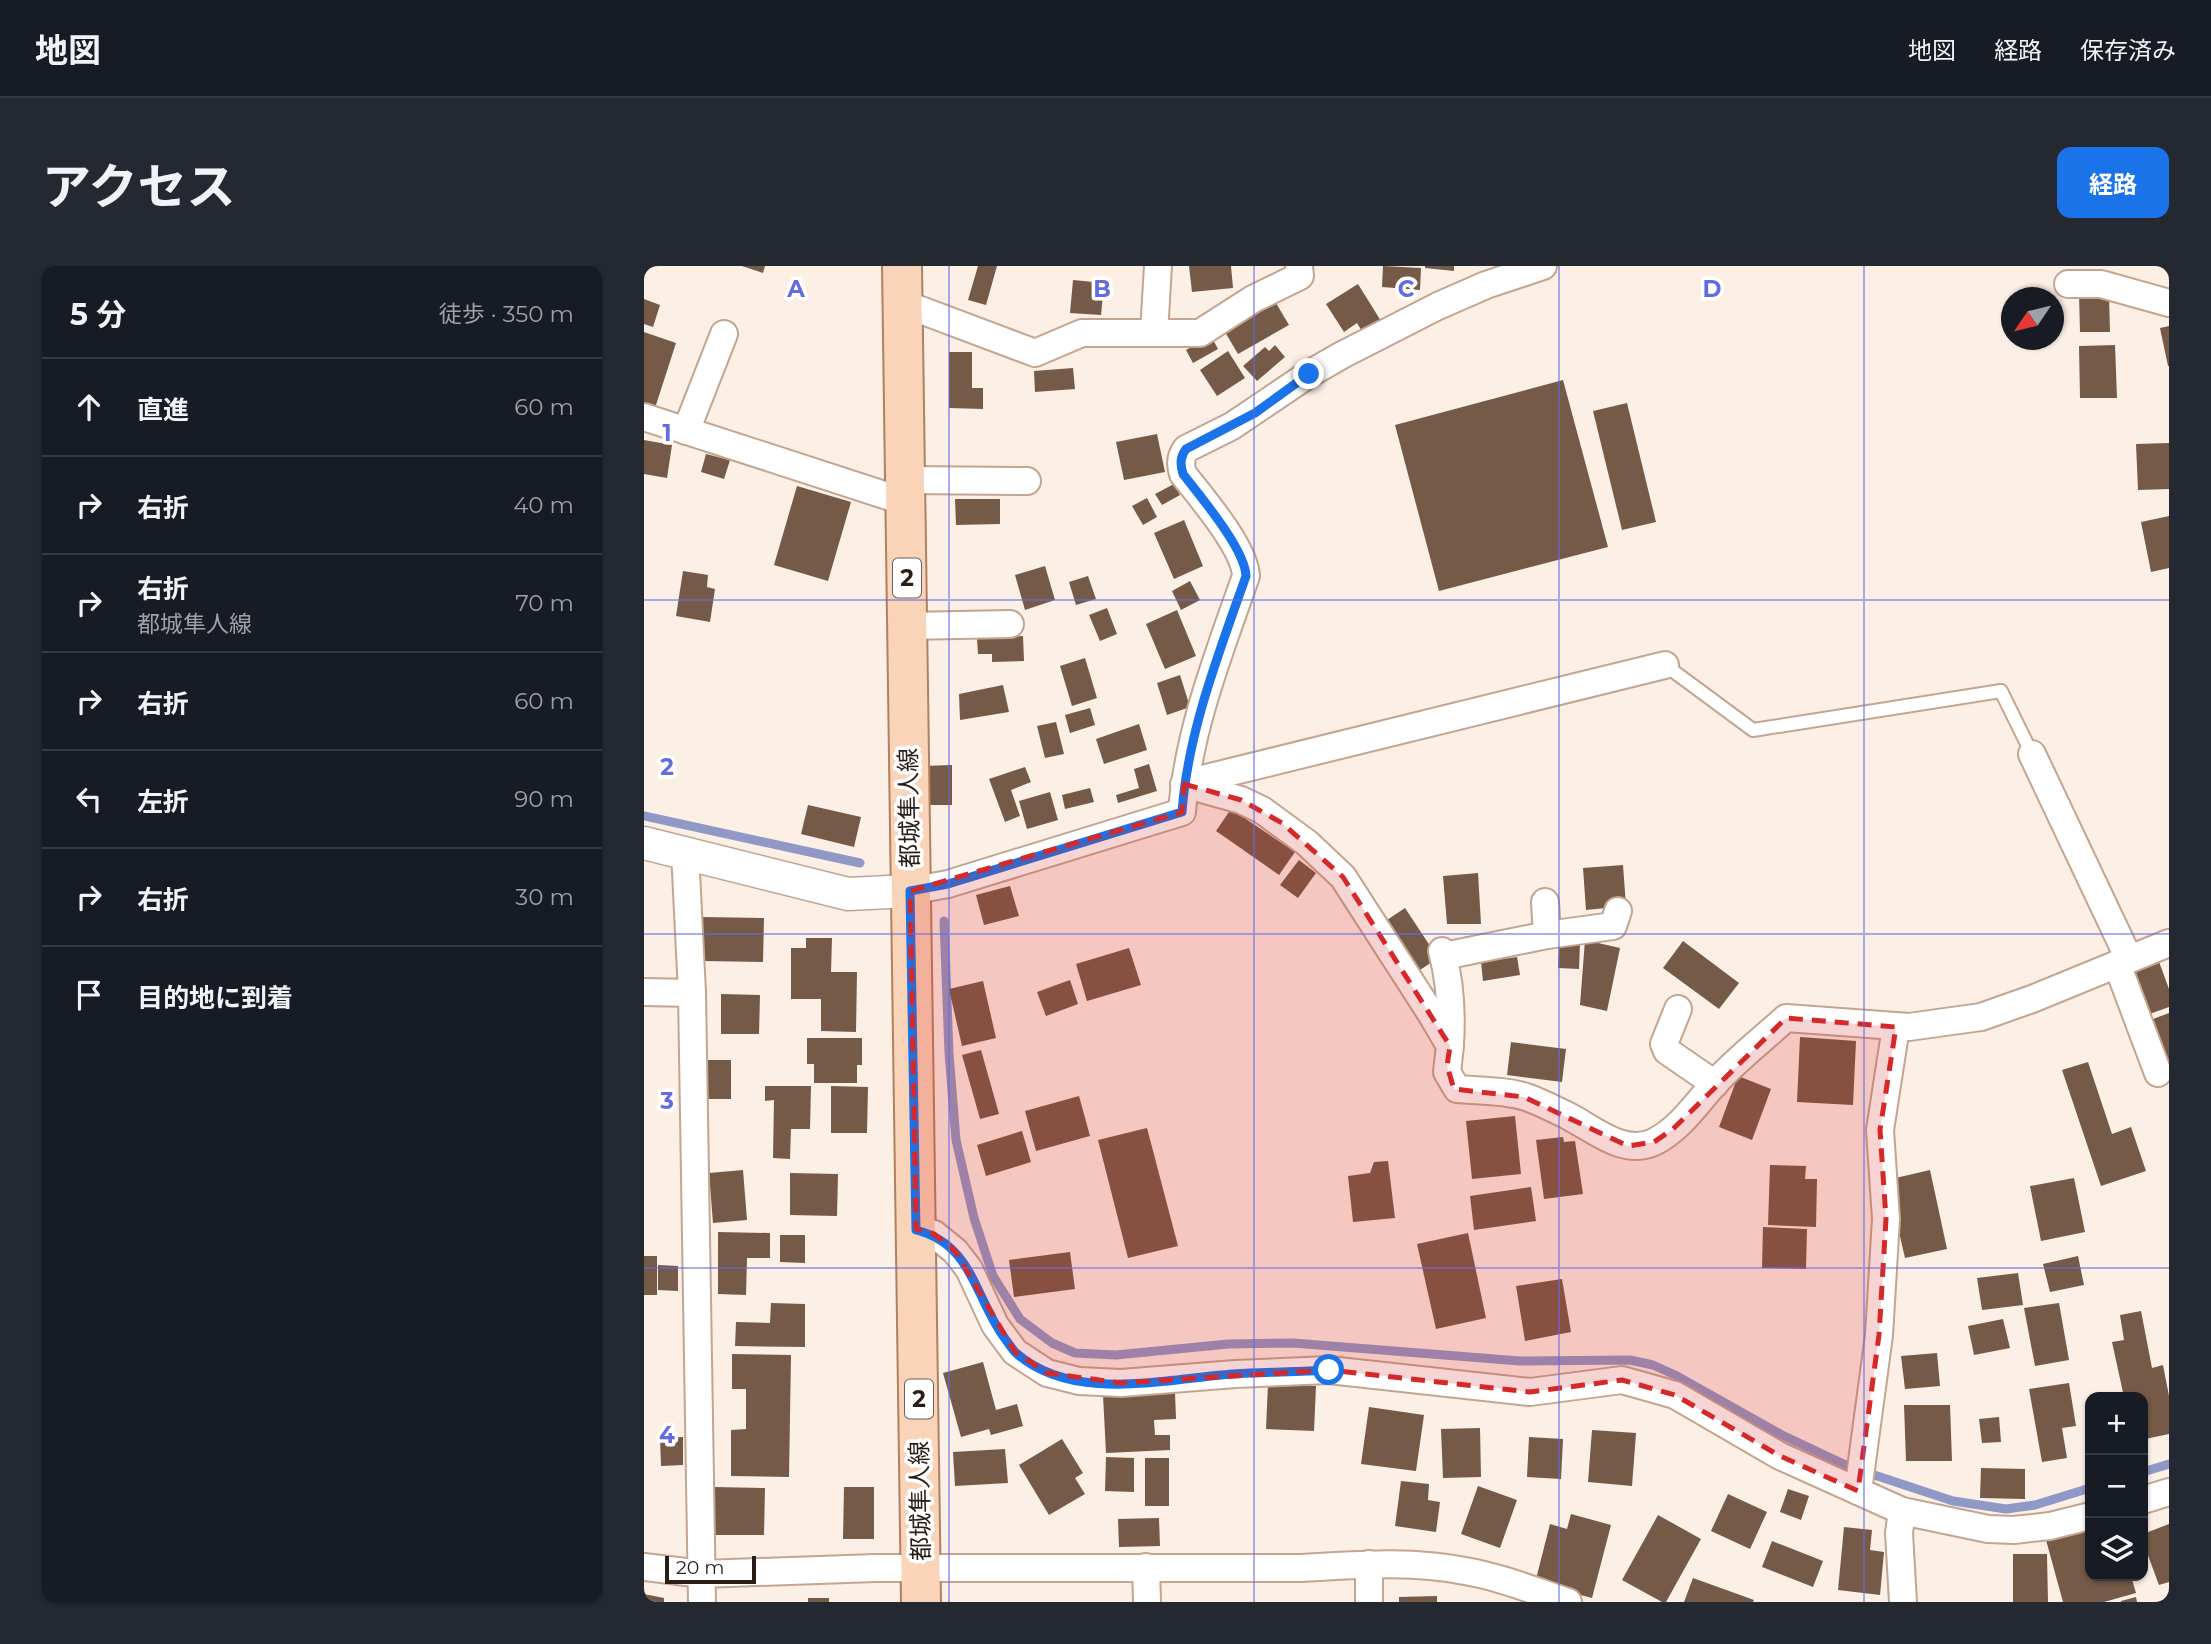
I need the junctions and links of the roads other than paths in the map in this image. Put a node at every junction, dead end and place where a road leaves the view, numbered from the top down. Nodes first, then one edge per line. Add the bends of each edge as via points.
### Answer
1 (1158, 266) edge
2 (1299, 266) edge
3 (1543, 266) edge
4 (902, 284) edge
5 (2068, 284) dead end
6 (2169, 303) edge
7 (1154, 333) junction
8 (724, 334) dead end
9 (644, 416) edge
10 (686, 431) junction
11 (1027, 481) dead end
12 (906, 491) junction
13 (1010, 624) dead end
14 (907, 625) junction
15 (1665, 665) joint
16 (2032, 754) joint
17 (1184, 784) junction
18 (644, 843) edge
19 (685, 851) junction
20 (910, 891) junction
21 (1545, 902) dead end
22 (1618, 911) dead end
23 (1547, 935) junction
24 (2169, 943) edge
25 (2123, 962) junction
26 (644, 992) edge
27 (692, 993) junction
28 (1678, 1009) dead end
29 (1896, 1027) junction
30 (1450, 1046) junction
31 (2158, 1073) dead end
32 (1714, 1084) junction
33 (916, 1230) junction
34 (1860, 1477) junction
35 (2169, 1492) edge
36 (2148, 1498) edge
37 (1902, 1511) junction
38 (2085, 1517) edge
39 (1368, 1564) junction
40 (644, 1567) edge
41 (1146, 1567) junction
42 (702, 1574) junction
43 (921, 1585) edge
44 (702, 1602) edge
45 (1147, 1602) edge
46 (1369, 1602) edge
47 (1568, 1602) edge
48 (1903, 1602) edge

1 - 7 street
2 - 7 street via 1300,276 1200,332
3 - 17 street via 1462,294 1342,355 1255,413 1182,454 1183,474 1235,547 1246,576 1198,721
4 - 7 street via 1035,353 1082,333
4 - 12 main road, 都城隼人線 / 2
5 - 6 street via 2101,284
8 - 10 street
9 - 10 street
10 - 12 street
11 - 12 street
12 - 14 main road, 都城隼人線 / 2
13 - 14 street
14 - 20 main road, 都城隼人線 / 2
15 - 16 lane via 1753,730 2001,691
15 - 17 street
16 - 25 street
17 - 20 street via 1182,812 948,884
17 - 30 street via 1262,810 1332,865 1353,890
18 - 19 street
19 - 20 street via 849,894
19 - 27 street
20 - 33 main road, 都城隼人線 / 2
21 - 23 street
22 - 23 street via 1613,926
23 - 30 street via 1443,953
24 - 25 street
25 - 29 street via 1981,1017
25 - 31 street
26 - 27 street
27 - 42 street
28 - 32 street via 1664,1044 1667,1051
29 - 32 street via 1786,1018
29 - 34 street via 1880,1130 1886,1219 1879,1335
30 - 32 street via 1447,1072 1457,1089 1524,1097 1628,1146 1654,1142 1673,1129
33 - 34 street via 934,1234 956,1251 995,1325 1015,1352 1047,1373 1079,1381 1121,1383 1329,1370 1530,1392 1622,1380 1675,1395 1780,1456
33 - 43 main road, 都城隼人線 / 2
34 - 37 street
35 - 36 street
37 - 38 street via 2014,1530
37 - 48 street
39 - 41 street
39 - 46 street
39 - 47 street via 1465,1571
40 - 42 street
41 - 43 street
41 - 45 street
42 - 43 street via 875,1568
42 - 44 street

